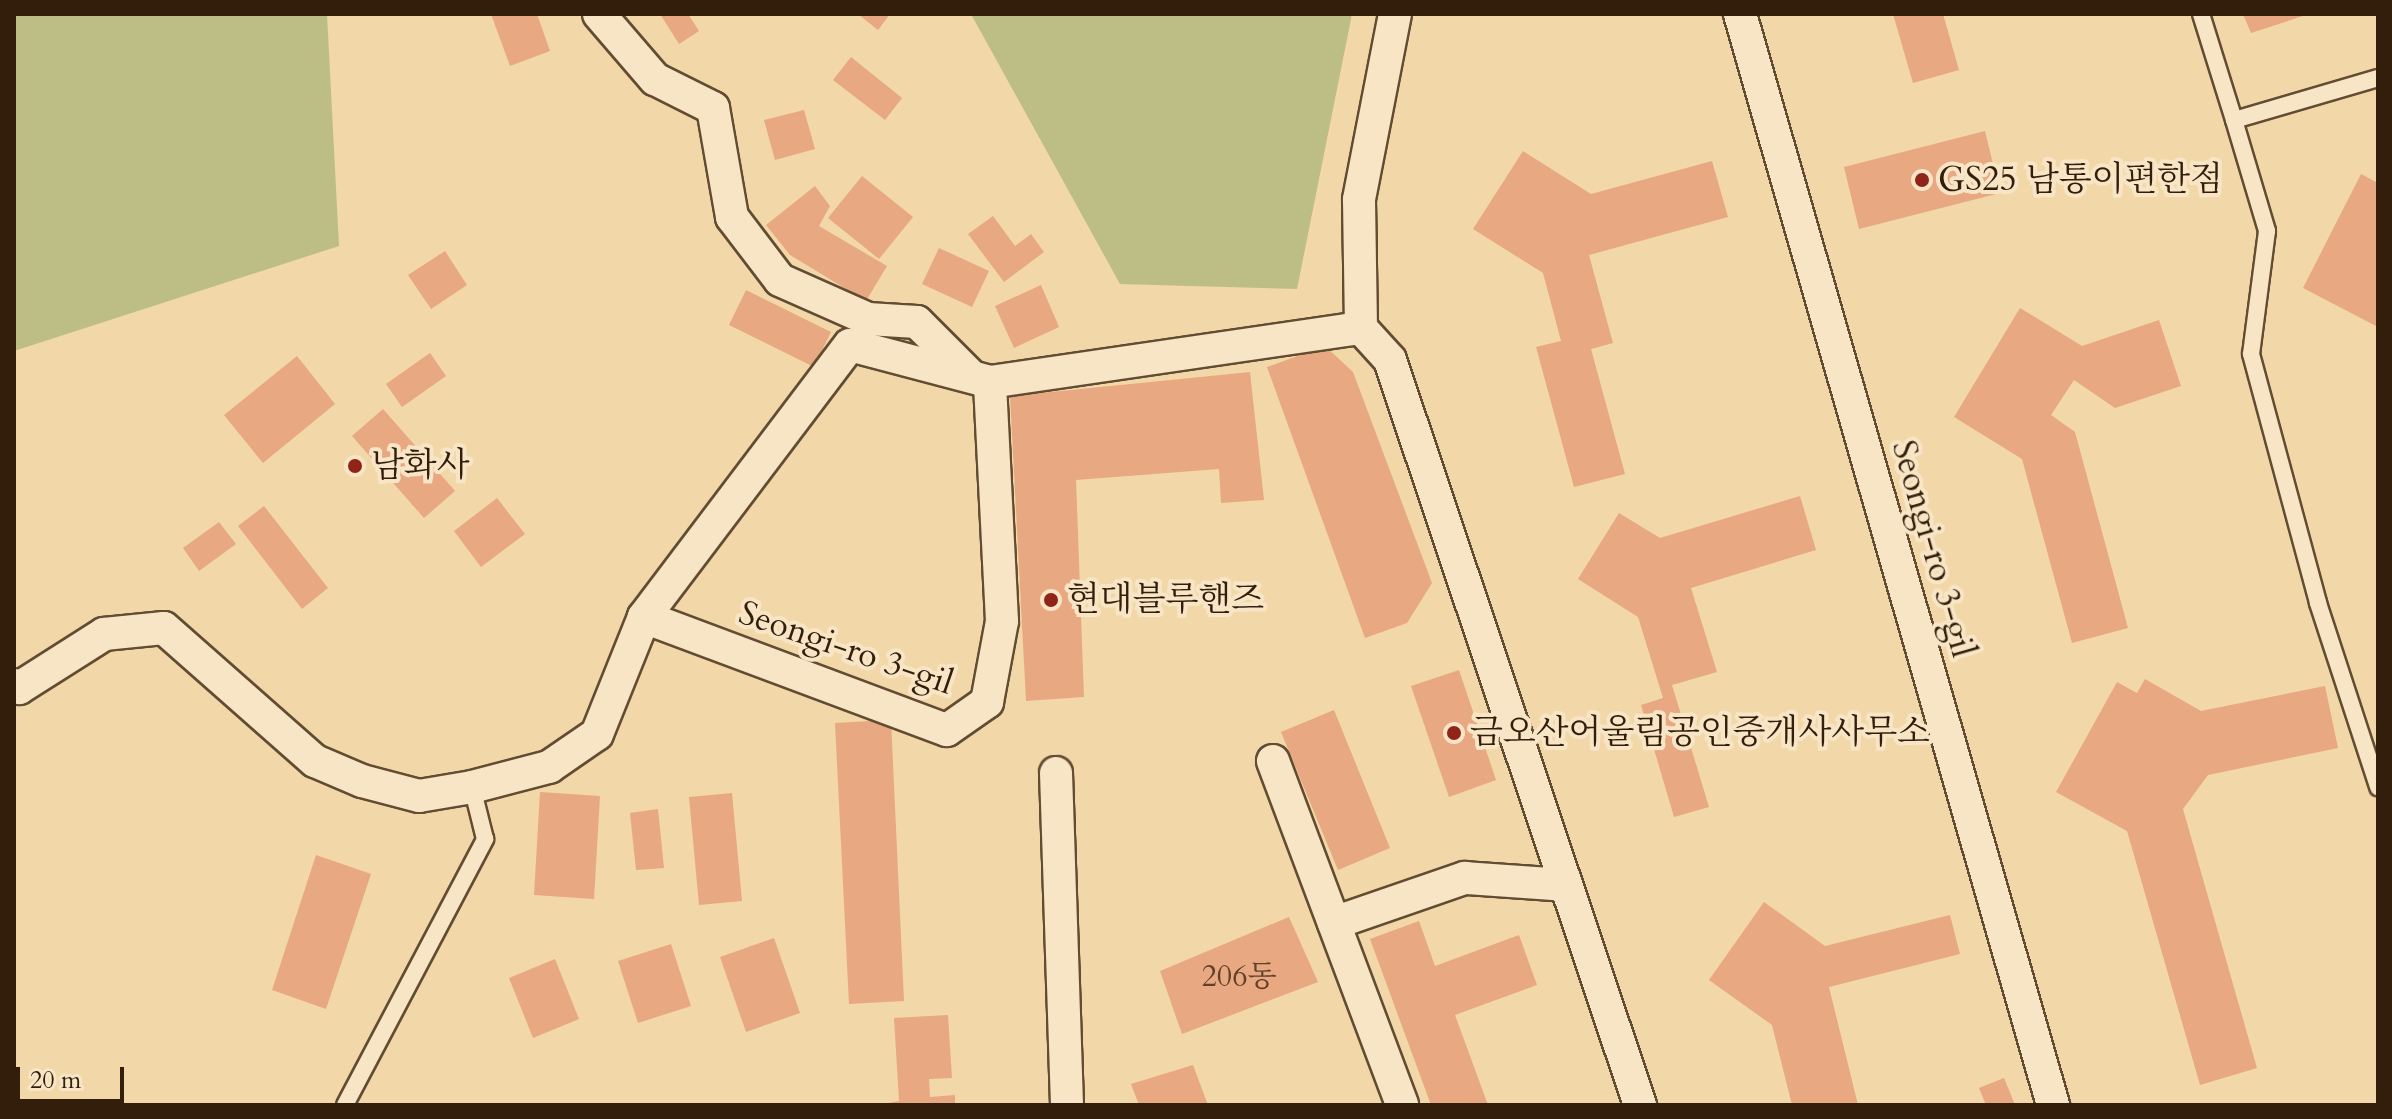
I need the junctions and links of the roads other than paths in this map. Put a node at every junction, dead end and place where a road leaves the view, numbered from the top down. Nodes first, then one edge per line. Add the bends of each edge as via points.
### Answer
1 (599, 14) edge
2 (1395, 14) edge
3 (1740, 14) edge
4 (2201, 14) edge
5 (2378, 78) edge
6 (2234, 120) junction
7 (1361, 328) junction
8 (981, 379) junction
9 (644, 617) junction
10 (14, 685) edge
11 (1273, 761) dead end
12 (1056, 773) dead end
13 (472, 787) junction
14 (2378, 787) edge
15 (1566, 885) junction
16 (1334, 923) junction
17 (345, 1105) edge
18 (1067, 1105) edge
19 (1402, 1105) edge
20 (1640, 1105) edge
21 (2053, 1105) edge

1 - 8 street via 655,79 713,108 732,217 780,280 868,319 917,322
2 - 7 street via 1359,200
3 - 21 street, Seongi-ro 3-gil
4 - 6 lane
5 - 6 lane
6 - 14 lane via 2267,231 2251,354 2318,603
7 - 8 street
7 - 15 street via 1390,360
8 - 9 street via 850,345
8 - 9 street, Seongi-ro 3-gil via 1002,621 987,702 947,730
9 - 13 street via 597,734 549,767
10 - 13 street via 19,688 104,634 164,628 315,761 419,796
11 - 16 street
12 - 18 street
13 - 17 lane via 485,839
15 - 16 street via 1465,878
15 - 20 street
16 - 19 street

